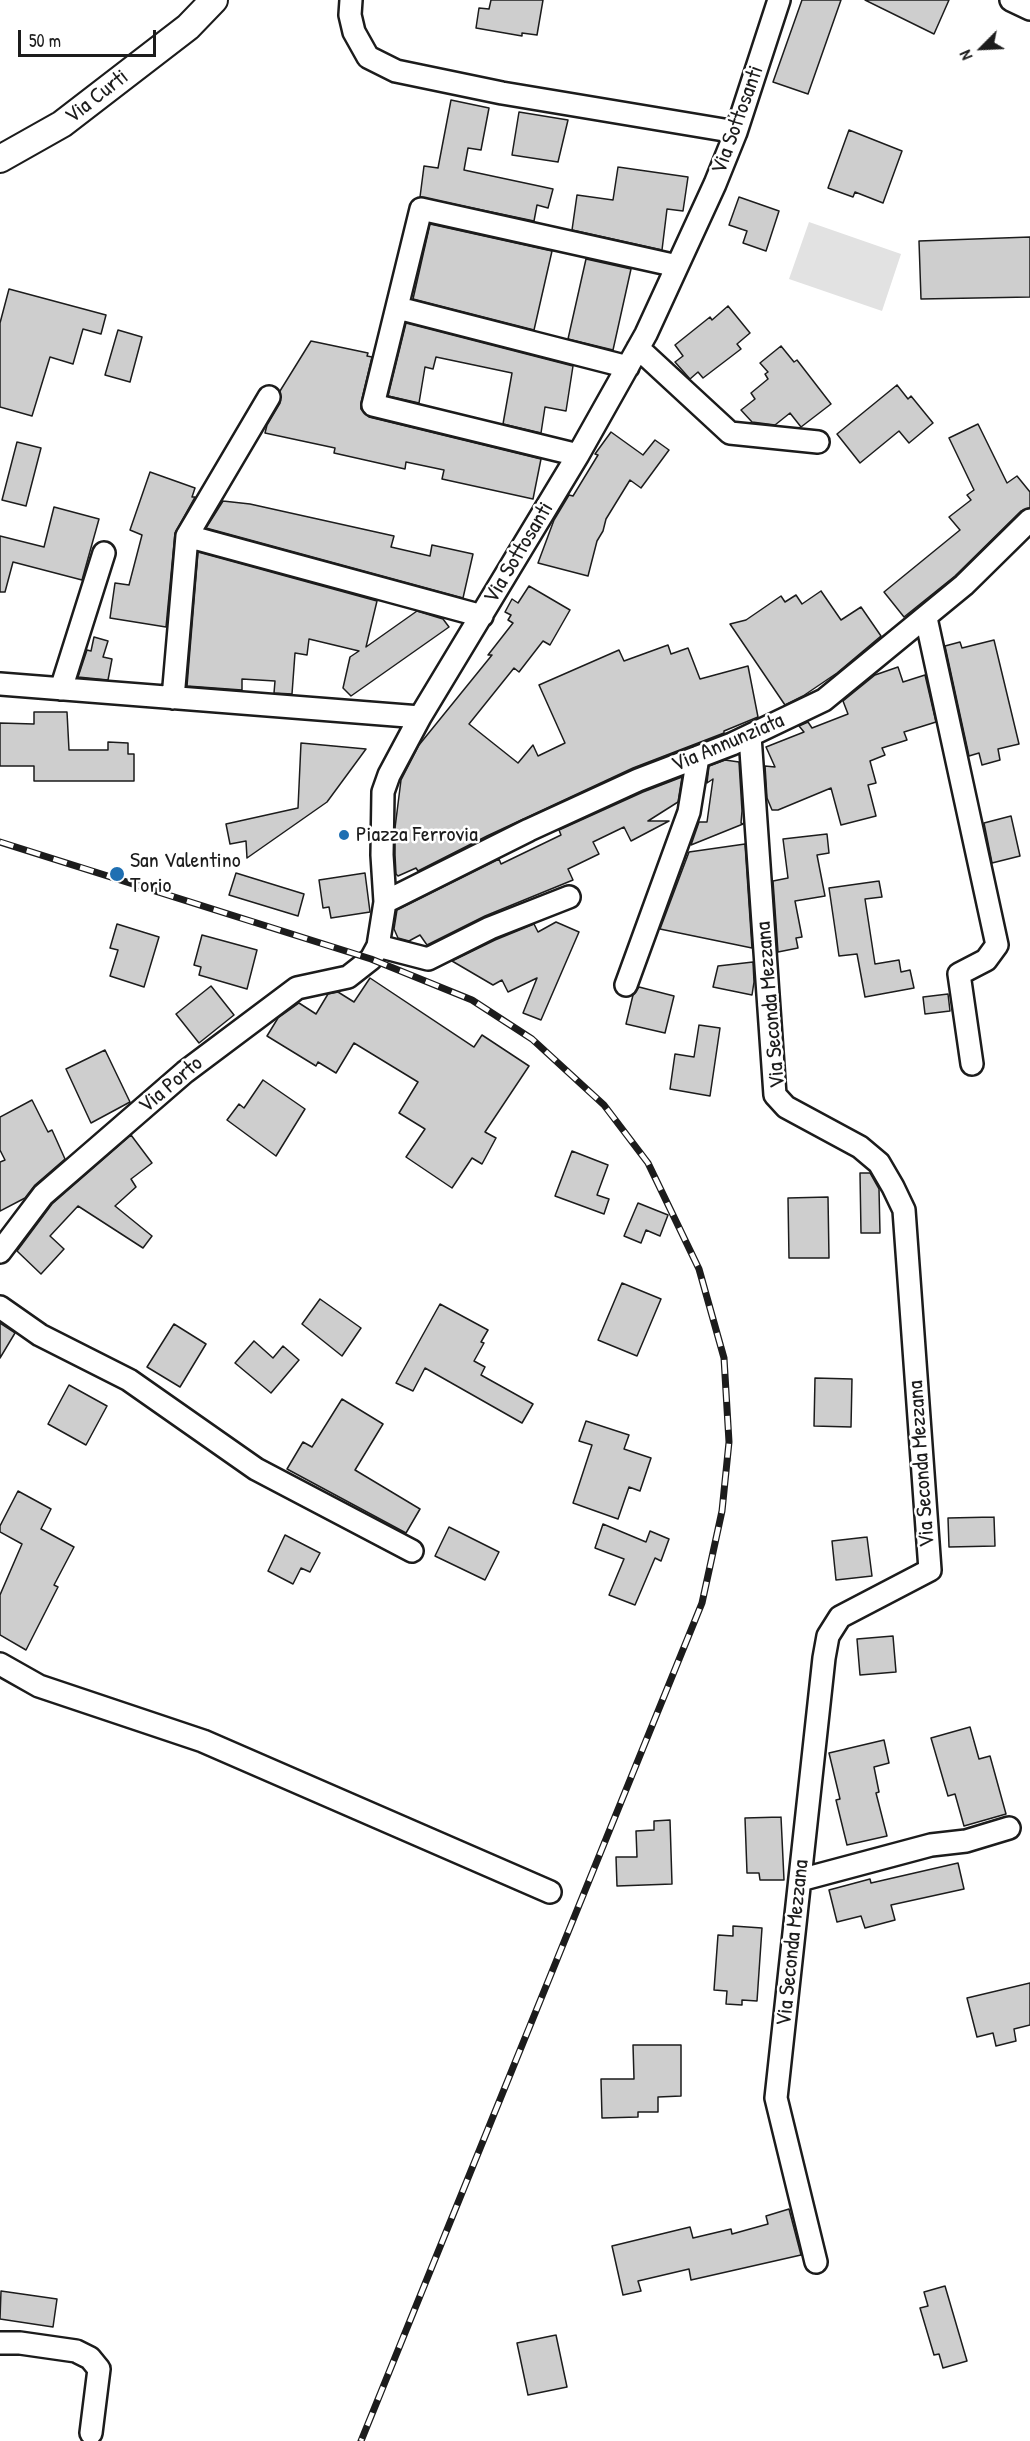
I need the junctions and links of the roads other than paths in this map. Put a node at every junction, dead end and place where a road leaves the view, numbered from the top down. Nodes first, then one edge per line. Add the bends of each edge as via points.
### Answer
1 (214, 0) edge
2 (351, 0) edge
3 (779, 0) edge
4 (1011, 0) edge
5 (1030, 9) edge
6 (736, 132) junction
7 (0, 159) edge
8 (677, 266) junction
9 (398, 308) junction
10 (638, 348) junction
11 (628, 367) junction
12 (269, 397) dead end
13 (818, 442) dead end
14 (578, 454) junction
15 (1030, 520) edge
16 (187, 536) junction
17 (104, 553) dead end
18 (482, 616) junction
19 (926, 618) junction
20 (0, 684) edge
21 (62, 689) junction
22 (173, 698) junction
23 (420, 717) junction
24 (750, 736) junction
25 (698, 757) junction
26 (569, 897) dead end
27 (385, 902) junction
28 (374, 952) junction
29 (626, 985) dead end
30 (972, 1064) dead end
31 (0, 1252) edge
32 (0, 1307) edge
33 (412, 1551) dead end
34 (0, 1664) edge
35 (1009, 1828) dead end
36 (800, 1880) junction
37 (550, 1892) dead end
38 (816, 2262) dead end
39 (0, 2343) edge
40 (91, 2433) dead end

1 - 7 main road, Via Curti via 188,27 62,124
2 - 6 street via 354,32 368,57 396,71
3 - 6 street, Via Sottosanti
4 - 5 street
6 - 8 street, Via Sottosanti
8 - 9 street via 421,209
8 - 10 street, Via Sottosanti
9 - 11 street
9 - 14 street via 373,405
10 - 11 street, Via Sottosanti
10 - 13 street via 730,433
11 - 14 street, Via Sottosanti
12 - 16 street
14 - 18 street, Via Sottosanti
15 - 19 street, Via Annunziata
16 - 18 street
16 - 22 street
17 - 21 street
18 - 23 street, Via Sottosanti
19 - 24 street, Via Annunziata via 824,700
19 - 30 street via 997,945 986,960 959,974
20 - 21 street
21 - 22 street
22 - 23 street
23 - 27 street via 388,775 383,792
24 - 25 street, Via Annunziata
24 - 36 street, Via Seconda Mezzana via 775,1095 786,1107 860,1147 879,1163 904,1210 930,1570 840,1617 828,1636
25 - 27 street, Via Annunziata via 540,825
25 - 29 street via 689,812
26 - 28 street via 490,928 428,959
27 - 28 street
28 - 31 street, Via Porto via 348,977 297,988 185,1072 44,1195
32 - 33 street via 40,1335 129,1380 256,1469
34 - 37 street via 39,1686 203,1741
35 - 36 street
36 - 38 street, Via Seconda Mezzana via 776,2098
39 - 40 street via 76,2351 90,2358 99,2370

